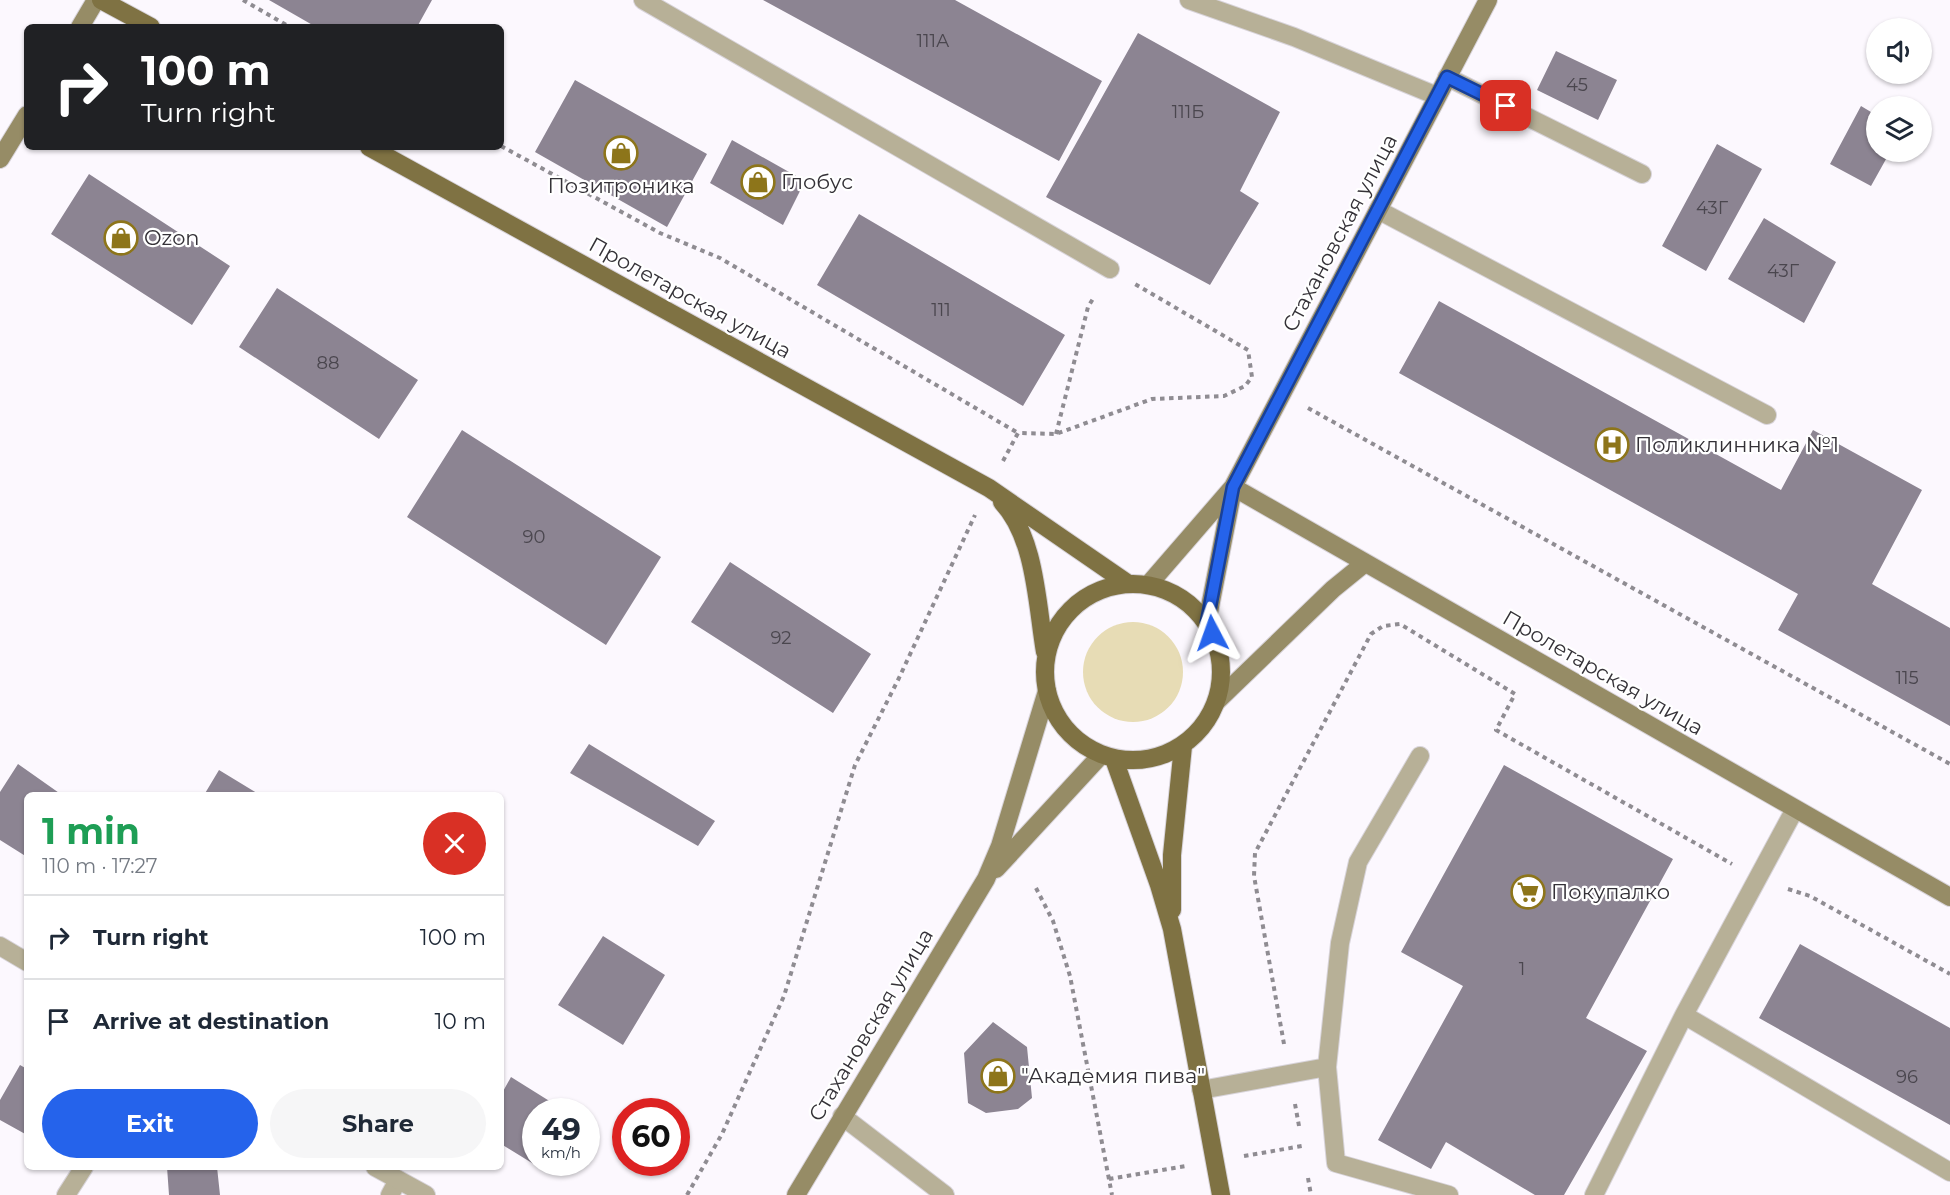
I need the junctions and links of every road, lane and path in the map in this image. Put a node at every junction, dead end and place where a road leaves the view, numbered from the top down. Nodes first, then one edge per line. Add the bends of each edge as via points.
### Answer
1 (96, 0) edge
2 (102, 0) edge
3 (243, 0) edge
4 (644, 0) edge
5 (1189, 0) edge
6 (1488, 0) edge
7 (82, 24) edge
8 (146, 24) edge
9 (285, 24) edge
10 (1447, 77) junction
11 (1437, 96) junction
12 (24, 120) edge
13 (504, 148) edge
14 (374, 150) edge
15 (0, 159) edge
16 (1642, 174) dead end
17 (1378, 210) junction
18 (1110, 269) junction
19 (1252, 377) junction
20 (1282, 394) junction
21 (1767, 415) dead end
22 (1018, 433) junction
23 (1056, 434) junction
24 (1233, 487) junction
25 (989, 488) junction
26 (1365, 563) junction
27 (1127, 583) junction
28 (1149, 584) junction
29 (1207, 622) junction
30 (1046, 658) junction
31 (1047, 691) junction
32 (1217, 701) junction
33 (1183, 746) junction
34 (1420, 756) dead end
35 (1107, 757) junction
36 (1950, 764) edge
37 (1796, 808) junction
38 (986, 879) junction
39 (1757, 879) junction
40 (1036, 888) dead end
41 (1950, 897) edge
42 (1172, 929) junction
43 (0, 946) edge
44 (24, 960) edge
45 (1950, 974) edge
46 (1684, 1015) junction
47 (1327, 1067) junction
48 (1289, 1074) junction
49 (1201, 1090) junction
50 (842, 1116) junction
51 (1304, 1155) dead end
52 (82, 1170) edge
53 (378, 1170) edge
54 (1950, 1172) edge
55 (1307, 1175) dead end
56 (394, 1187) edge
57 (66, 1195) edge
58 (426, 1195) edge
59 (687, 1195) edge
60 (796, 1195) edge
61 (945, 1195) edge
62 (1112, 1195) edge
63 (1221, 1195) edge
64 (1311, 1195) edge
65 (1449, 1195) edge
66 (1594, 1195) edge

1 - 7 street
2 - 8 main road
3 - 9 path
4 - 18 street
5 - 11 street via 1294,37
6 - 10 street, Стахановская улица
10 - 11 street, Стахановская улица
10 - 16 street
11 - 17 street, Стахановская улица
12 - 15 street
13 - 22 path via 660,233 720,258
14 - 25 main road, Пролетарская улица
17 - 20 street, Стахановская улица
17 - 21 street
18 - 19 path via 1248,350
18 - 23 path via 1088,307
19 - 20 path
19 - 23 path via 1245,386 1224,396 1152,399
20 - 24 street, Стахановская улица
20 - 36 path
22 - 23 path
22 - 25 path
24 - 26 street, Пролетарская улица
24 - 28 street, Стахановская улица
24 - 29 street, Стахановская улица
25 - 27 main road, Пролетарская улица
25 - 30 main road, Пролетарская улица via 1008,508 1022,534
25 - 59 path via 855,765 783,996 722,1134
26 - 32 street
26 - 37 street, Пролетарская улица
27 - 28 main road
27 - 30 main road via 1106,587 1065,614 1052,635
28 - 29 main road via 1191,604
29 - 32 main road via 1218,645 1222,669
30 - 31 main road
31 - 35 main road via 1057,718 1076,740
31 - 38 street, Стахановская улица via 1000,846
32 - 33 main road via 1201,730
33 - 35 main road via 1138,761
33 - 42 main road via 1172,855
34 - 47 street via 1358,862 1340,943
35 - 38 street, Стахановская улица
35 - 42 main road via 1159,885
37 - 39 street
37 - 41 street, Пролетарская улица
38 - 50 street, Стахановская улица
39 - 45 path via 1810,896
39 - 46 street
39 - 48 path via 1496,730 1515,694 1400,624 1383,626 1371,634 1255,853 1254,876
40 - 62 path via 1053,921 1070,976
42 - 49 main road
43 - 44 street
46 - 54 street
46 - 66 street
47 - 48 street
47 - 65 street via 1336,1163
48 - 49 street
48 - 51 path
49 - 63 main road
50 - 60 street, Стахановская улица
50 - 61 street
52 - 57 street
53 - 56 street
55 - 64 path
56 - 58 street

